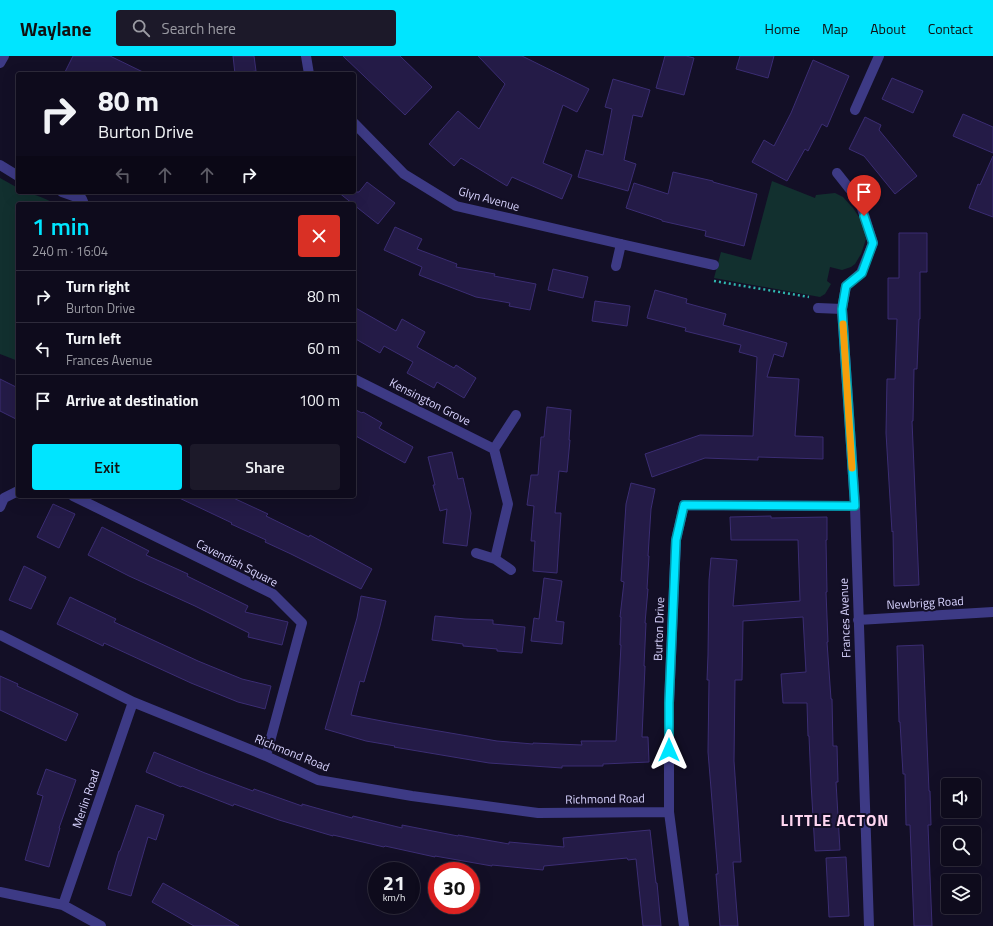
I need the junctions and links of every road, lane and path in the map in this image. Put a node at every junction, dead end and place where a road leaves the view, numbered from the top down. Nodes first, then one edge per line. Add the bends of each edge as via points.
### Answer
1 (4, 56) edge
2 (306, 56) edge
3 (879, 56) edge
4 (0, 63) edge
5 (309, 72) edge
6 (855, 110) dead end
7 (356, 125) edge
8 (0, 165) edge
9 (837, 173) dead end
10 (16, 175) edge
11 (68, 194) edge
12 (83, 202) edge
13 (621, 244) junction
14 (714, 265) joint
15 (616, 266) dead end
16 (818, 308) joint
17 (842, 309) junction
18 (356, 380) edge
19 (516, 415) dead end
20 (494, 449) junction
21 (16, 491) edge
22 (77, 498) edge
23 (855, 506) junction
24 (0, 507) edge
25 (476, 553) dead end
26 (495, 559) junction
27 (511, 570) dead end
28 (993, 612) edge
29 (858, 620) junction
30 (0, 635) edge
31 (133, 702) junction
32 (266, 756) junction
33 (669, 812) junction
34 (0, 892) edge
35 (63, 905) junction
36 (101, 926) edge
37 (684, 926) edge
38 (870, 926) edge

1 - 4 street
2 - 5 street
3 - 6 street
7 - 13 street, Glyn Avenue via 404,174 456,206
8 - 10 street
9 - 17 street, Frances Avenue via 860,202 873,243 862,273 846,286
11 - 12 street via 82,199
13 - 14 street, Glyn Avenue
13 - 15 street
14 - 16 path via 710,280 818,299
16 - 17 street
17 - 23 street, Frances Avenue
18 - 20 street, Kensington Grove
19 - 20 street
20 - 26 street via 508,504
21 - 24 street via 4,498
22 - 32 street, Cavendish Square via 273,594 302,623
23 - 29 street, Frances Avenue
23 - 33 street, Burton Drive via 684,505 676,540 669,703
25 - 26 street
26 - 27 street
28 - 29 street, Newbrigg Road
29 - 38 street, Frances Avenue
30 - 31 street, Richmond Road
31 - 32 street, Richmond Road
31 - 35 street, Merlin Road
32 - 33 street, Richmond Road via 318,780 420,798 538,813
33 - 37 street, Burton Drive
34 - 35 street
35 - 36 street

